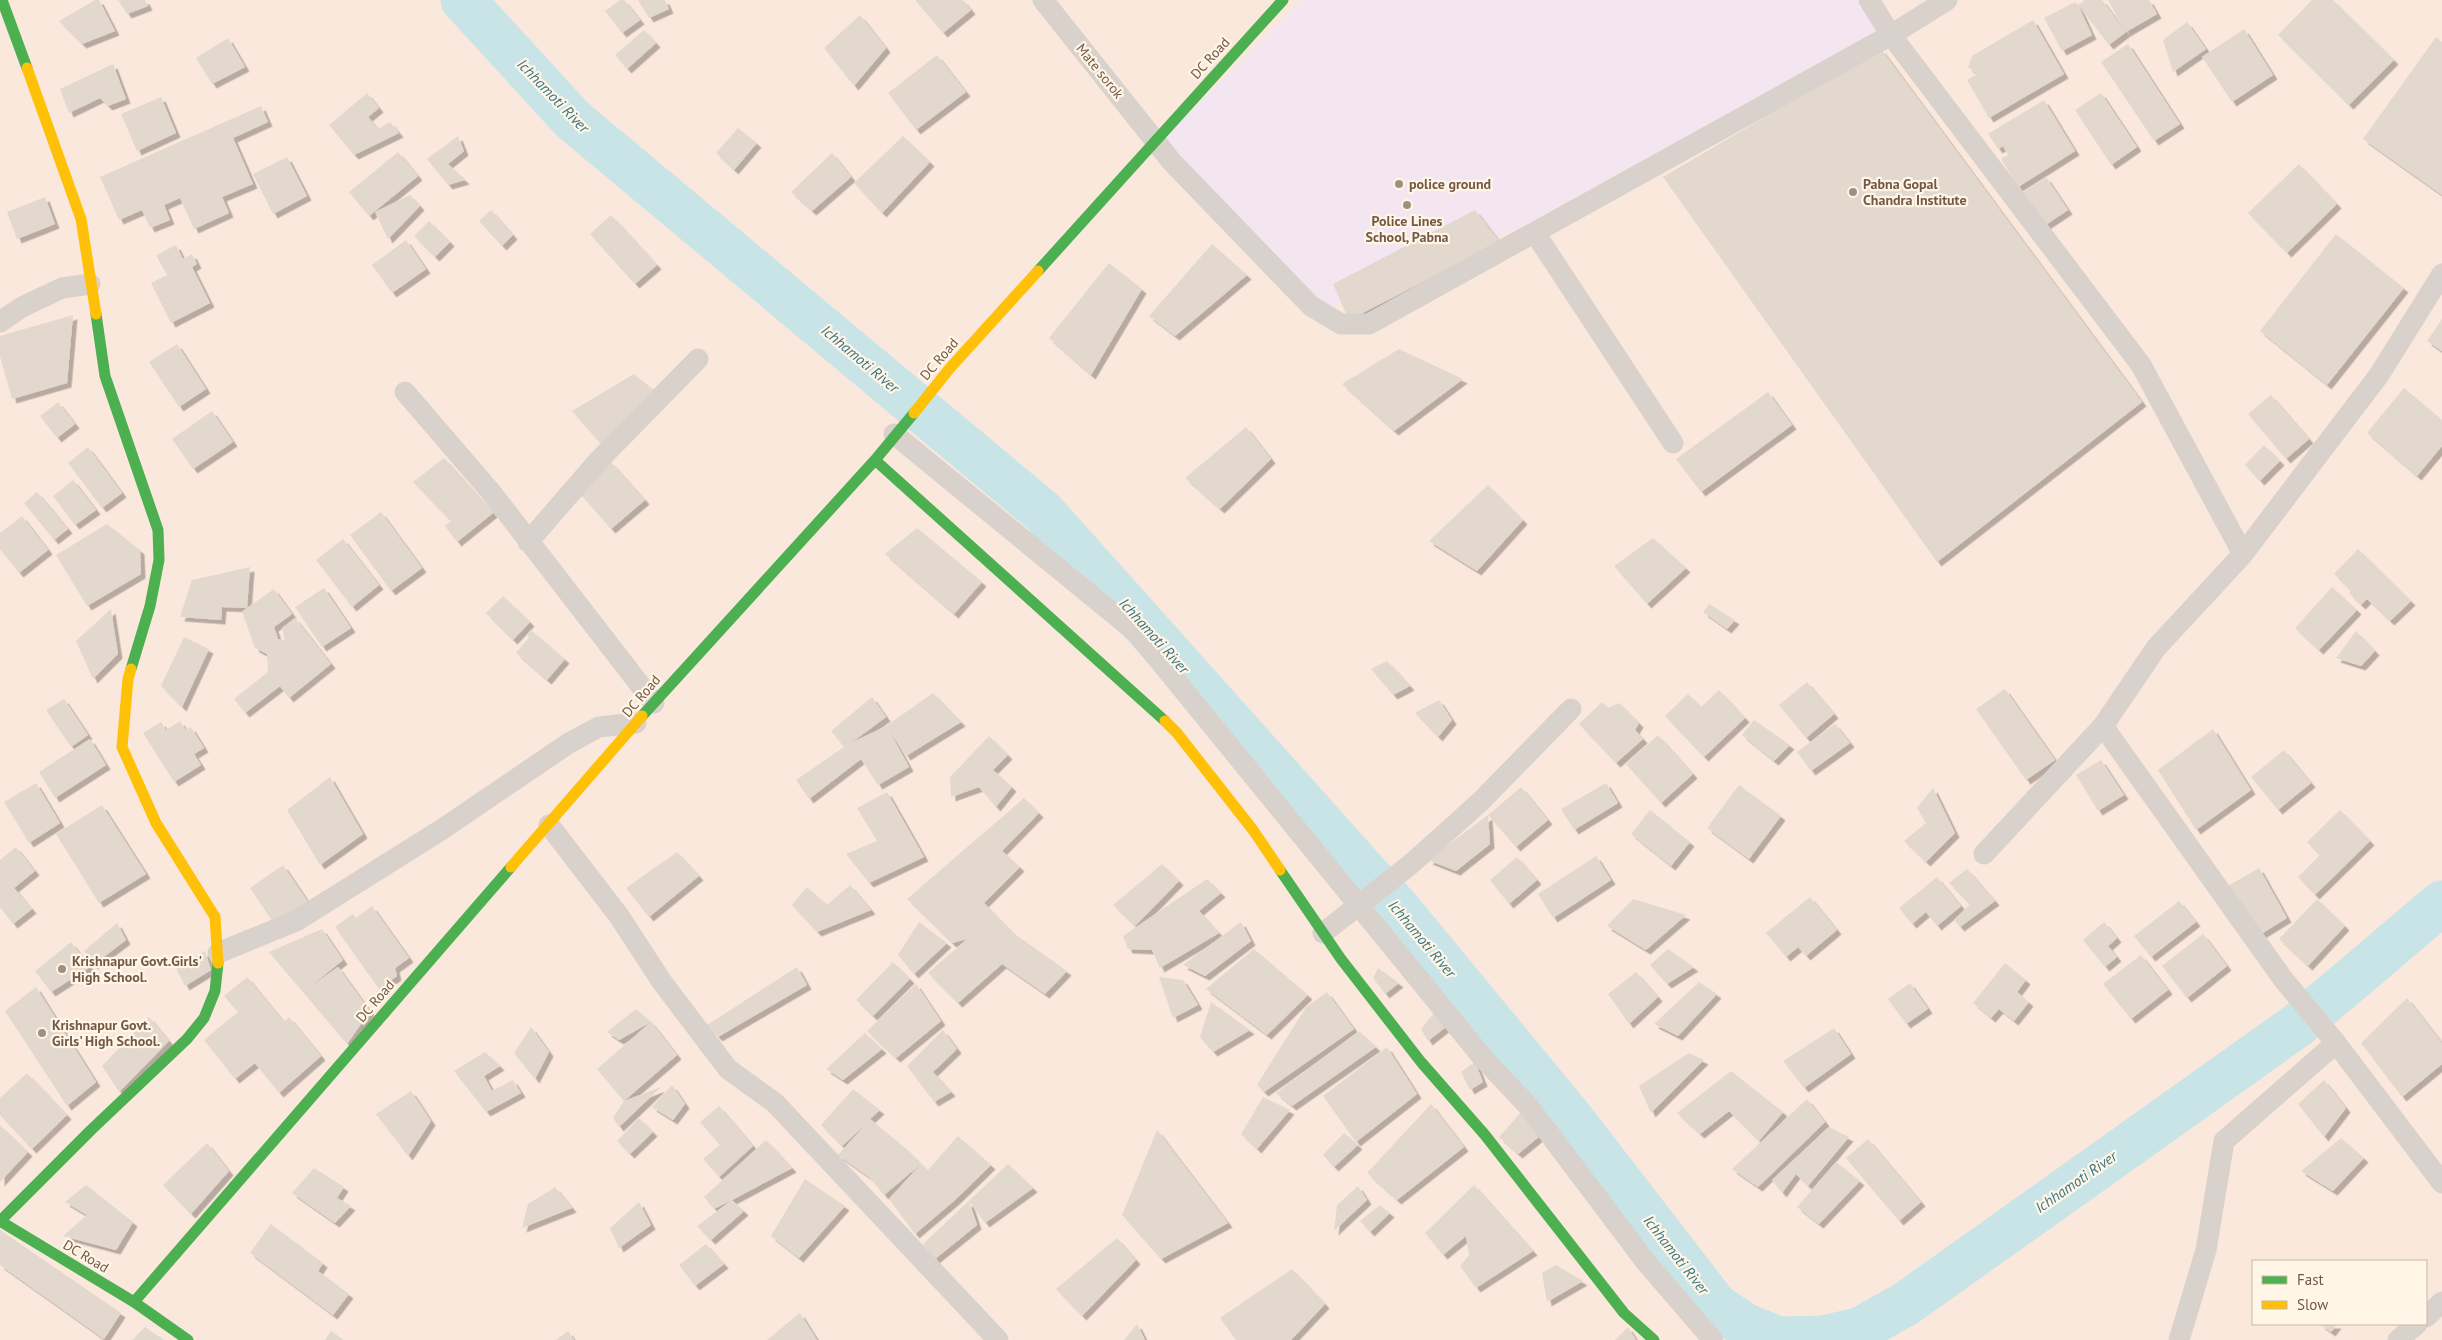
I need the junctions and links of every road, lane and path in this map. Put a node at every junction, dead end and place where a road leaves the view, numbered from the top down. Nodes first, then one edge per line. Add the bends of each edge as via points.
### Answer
1 (2, 0) edge
2 (1043, 0) edge
3 (1283, 0) edge
4 (1869, 0) edge
5 (1947, 0) edge
6 (1890, 35) junction
7 (1163, 150) junction
8 (1534, 233) junction
9 (2442, 274) edge
10 (90, 284) junction
11 (0, 322) edge
12 (698, 360) dead end
13 (405, 392) dead end
14 (894, 434) junction
15 (1673, 443) dead end
16 (875, 460) junction
17 (528, 542) junction
18 (2243, 554) junction
19 (654, 702) junction
20 (1571, 710) dead end
21 (636, 724) junction
22 (2103, 726) junction
23 (549, 825) junction
24 (1984, 854) dead end
25 (1323, 933) junction
26 (218, 952) junction
27 (2336, 1042) junction
28 (2442, 1183) edge
29 (0, 1221) edge
30 (134, 1302) junction
31 (2419, 1325) edge
32 (188, 1340) edge
33 (998, 1340) edge
34 (1654, 1340) edge
35 (1714, 1340) edge
36 (2179, 1340) edge
37 (2398, 1340) edge

1 - 10 street via 81,218
2 - 7 street, Mate sorok
3 - 7 street, DC Road
4 - 6 street
5 - 6 street, Mate sorok
6 - 8 street, Mate sorok
6 - 18 street via 2141,365
7 - 8 street, Mate sorok via 1312,306 1340,324 1369,324
7 - 14 street, DC Road via 950,368
8 - 15 street
9 - 18 street via 2379,375
10 - 11 street via 62,288 22,307
10 - 26 street via 105,376 158,530 160,560 128,680 122,747 156,823 215,917
12 - 17 street via 600,459
13 - 17 street via 491,492
14 - 16 street, DC Road
14 - 35 street via 1137,633 1482,1058 1529,1107 1645,1262
16 - 19 street, DC Road
16 - 25 street via 1176,732 1254,830
17 - 19 street
18 - 22 street via 2156,648
19 - 21 street, DC Road
20 - 25 street via 1480,802 1410,864
21 - 23 street, DC Road
21 - 26 street via 599,727 569,743 441,830 296,921
22 - 24 street
22 - 27 street via 2283,979
23 - 30 street, DC Road
23 - 33 street via 619,916 662,982 728,1069 776,1104
25 - 34 street via 1421,1062 1485,1135 1624,1313
26 - 29 street via 215,991 204,1018 187,1039
27 - 28 street
27 - 36 street via 2224,1141 2206,1250
29 - 30 street, DC Road
30 - 32 street
31 - 37 street

